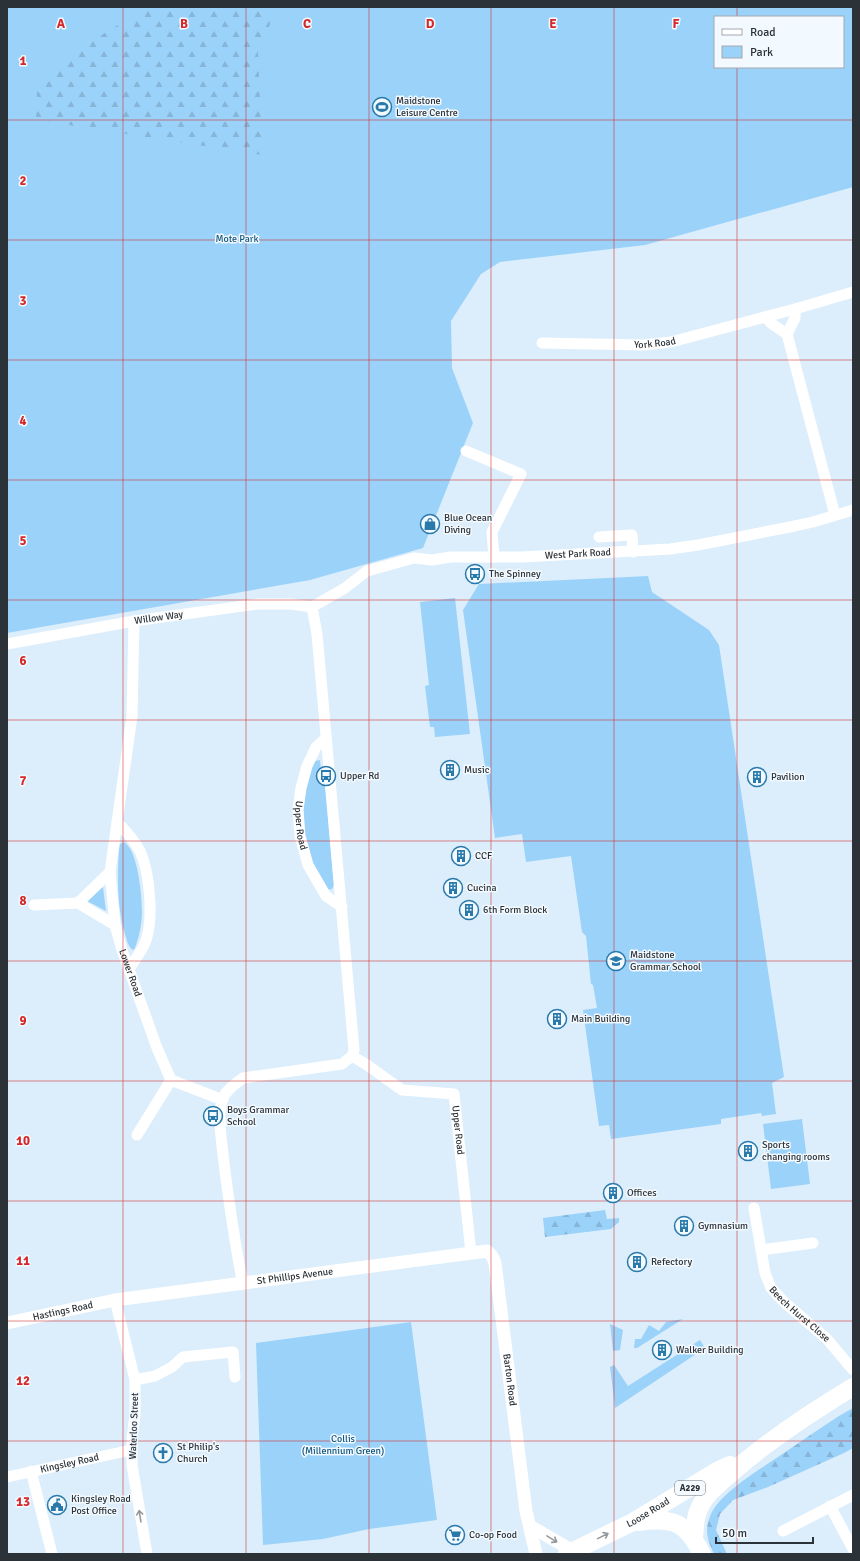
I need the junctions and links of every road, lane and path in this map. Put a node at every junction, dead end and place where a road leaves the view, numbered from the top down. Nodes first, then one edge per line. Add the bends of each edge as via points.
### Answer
1 (853, 292) edge
2 (795, 309) junction
3 (765, 317) junction
4 (787, 334) junction
5 (542, 343) dead end
6 (466, 451) dead end
7 (853, 510) edge
8 (836, 515) junction
9 (599, 537) dead end
10 (633, 552) junction
11 (494, 557) junction
12 (312, 607) junction
13 (134, 621) junction
14 (7, 644) edge
15 (326, 738) junction
16 (117, 822) junction
17 (110, 872) junction
18 (78, 903) junction
19 (34, 905) dead end
20 (342, 907) junction
21 (115, 925) junction
22 (129, 969) junction
23 (352, 1056) junction
24 (171, 1080) junction
25 (222, 1100) junction
26 (137, 1135) dead end
27 (754, 1208) dead end
28 (813, 1243) dead end
29 (761, 1250) junction
30 (471, 1253) junction
31 (243, 1284) junction
32 (117, 1299) junction
33 (7, 1323) edge
34 (853, 1370) edge
35 (236, 1377) dead end
36 (135, 1380) junction
37 (853, 1387) edge
38 (132, 1450) junction
39 (749, 1457) junction
40 (31, 1471) junction
41 (7, 1477) edge
42 (853, 1494) edge
43 (830, 1506) junction
44 (633, 1522) junction
45 (530, 1526) junction
46 (783, 1531) dead end
47 (698, 1546) edge
48 (853, 1549) edge
49 (570, 1553) edge
50 (52, 1554) edge
51 (147, 1554) edge
52 (536, 1554) edge

1 - 2 street, York Road
2 - 3 street, York Road
2 - 4 street via 795,318
3 - 4 street
3 - 5 street, York Road via 685,339 655,344
4 - 8 street
6 - 11 street via 521,474 492,532
7 - 8 street, West Park Road
8 - 10 street, West Park Road via 698,545
9 - 10 street via 632,534
10 - 11 street, West Park Road
11 - 12 street, West Park Road via 451,557 432,560 414,558 367,570 345,588
12 - 13 street, Willow Way via 258,604
12 - 15 street via 317,634
13 - 14 street, Willow Way
13 - 16 street, Lower Road via 132,716
15 - 20 street
15 - 20 street, Upper Road via 316,747 301,788 298,810 300,836 308,865 318,883 326,896
16 - 17 street, Lower Road
16 - 22 street via 131,836 140,852 148,888 149,921 145,942
17 - 18 street
17 - 21 street, Lower Road
18 - 19 street
18 - 21 street
20 - 23 street via 354,1036
21 - 22 street, Lower Road
22 - 24 street, Lower Road
23 - 25 street via 342,1064 243,1078
23 - 30 street, Upper Road via 402,1090 454,1094
24 - 25 street
24 - 26 street
25 - 31 street via 220,1125 235,1243
27 - 29 street, Beech Hurst Close
28 - 29 street
29 - 34 street, Beech Hurst Close via 771,1288 827,1339
30 - 31 street, St Phillips Avenue
30 - 45 street, Barton Road via 487,1251 495,1263 521,1477
31 - 32 street, St Phillips Avenue
32 - 33 street, Hastings Road
32 - 36 street, Waterloo Street
35 - 36 street via 233,1352 183,1357 172,1367 155,1376
36 - 38 street, Waterloo Street
37 - 39 highway, Loose Road / A229
38 - 40 street, Kingsley Road
51 -> 38 street, Waterloo Street via 132,1465
39 - 44 highway, Loose Road / A229 via 717,1471
39 - 47 highway, Loose Road / A229 via 713,1489 702,1503 696,1520
40 - 41 street, Kingsley Road
40 - 50 street
42 - 43 street
43 - 46 street
43 - 48 street
44 - 47 highway, A229 via 670,1522 686,1528
49 -> 44 highway, Loose Road / A229
45 -> 49 street
45 - 52 street, Barton Road

